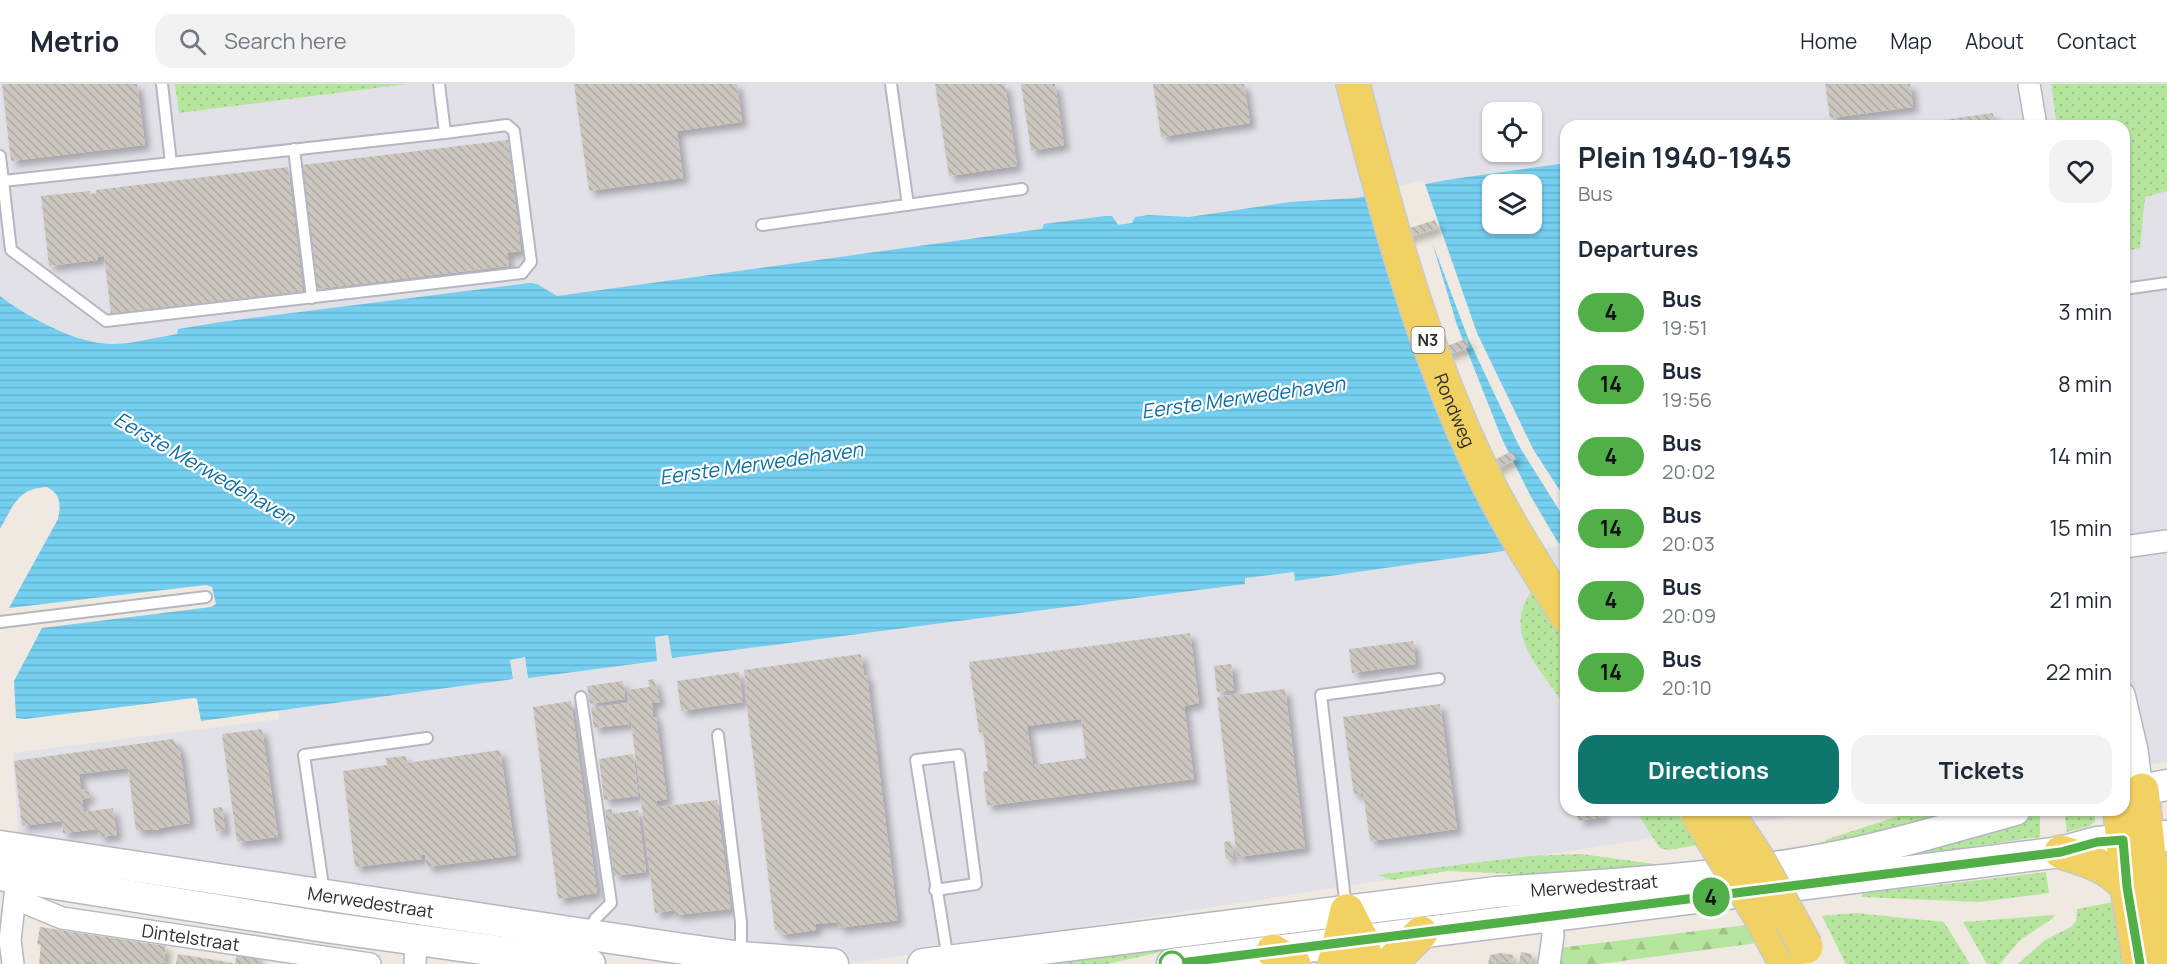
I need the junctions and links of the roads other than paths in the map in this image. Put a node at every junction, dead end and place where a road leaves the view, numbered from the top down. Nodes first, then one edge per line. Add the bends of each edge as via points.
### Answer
1 (162, 84) edge
2 (439, 84) edge
3 (891, 84) edge
4 (1353, 84) edge
5 (1375, 84) edge
6 (2029, 84) edge
7 (2035, 120) edge
8 (445, 133) junction
9 (294, 149) junction
10 (0, 156) edge
11 (171, 163) junction
12 (3, 181) junction
13 (1022, 189) dead end
14 (3, 204) edge
15 (908, 205) junction
16 (762, 225) dead end
17 (2167, 283) edge
18 (2130, 288) edge
19 (312, 298) junction
20 (2167, 541) edge
21 (2130, 546) edge
22 (1557, 575) edge
23 (206, 597) dead end
24 (0, 622) edge
25 (1439, 679) dead end
26 (581, 697) dead end
27 (2130, 720) edge
28 (718, 735) dead end
29 (427, 738) dead end
30 (2141, 813) edge
31 (1713, 816) edge
32 (1715, 816) edge
33 (1993, 816) edge
34 (0, 846) edge
35 (2061, 852) junction
36 (2151, 879) edge
37 (11, 884) edge
38 (935, 890) junction
39 (321, 894) junction
40 (1347, 911) junction
41 (1551, 917) junction
42 (1421, 933) junction
43 (588, 934) junction
44 (416, 951) edge
45 (1350, 953) edge
46 (741, 954) edge
47 (1787, 957) edge
48 (2167, 957) edge
49 (1283, 958) edge
50 (941, 959) edge
51 (13, 964) edge
52 (370, 964) edge
53 (590, 964) edge
54 (833, 964) edge
55 (1172, 964) edge
56 (1389, 964) edge
57 (1549, 964) edge
58 (2140, 964) edge

1 - 11 lane
2 - 8 lane
3 - 15 lane
4 - 22 main road, Rondweg / N3 via 1378,183 1450,399 1483,474
5 - 22 main road, Rondweg / N3 via 1399,180 1463,374 1504,471
6 - 7 street
8 - 9 lane
8 - 19 lane via 507,125 514,131 531,262 522,273
9 - 11 lane
9 - 19 lane
10 - 12 lane
11 - 12 lane
12 - 14 lane
13 - 15 lane
14 - 19 lane via 11,250 106,321
15 - 16 lane
17 - 18 lane
20 - 21 street
23 - 24 lane
25 - 40 lane via 1321,695
26 - 43 lane via 610,903
27 - 30 street via 2137,750
28 - 46 lane via 741,922
29 - 39 lane via 304,755
30 - 35 main road, Merwedestraat via 2097,842
30 - 36 main road
31 - 47 main road, bridge via 1762,919
32 - 47 main road, bridge via 1757,858
33 - 40 main road, Merwedestraat via 1870,849 1788,864 1613,884 1496,892
34 - 39 main road, Merwedestraat
35 - 36 main road via 2115,874
35 - 41 main road, Merwedestraat
36 - 48 main road
36 - 58 main road
37 - 44 main road, Merwedestraat
37 - 51 street
37 - 52 street, Dintelstraat via 62,918
38 - 38 lane via 916,760 959,755 976,884
38 - 50 lane
39 - 43 main road, Merwedestraat
40 - 45 main road
40 - 50 main road, Merwedestraat
41 - 42 main road, Merwedestraat
41 - 57 street
42 - 45 main road, Merwedestraat
42 - 56 main road
43 - 46 main road, Merwedestraat
44 - 53 main road, Merwedestraat
45 - 49 main road, Merwedestraat
46 - 54 main road, Merwedestraat
49 - 55 main road, Merwedestraat

